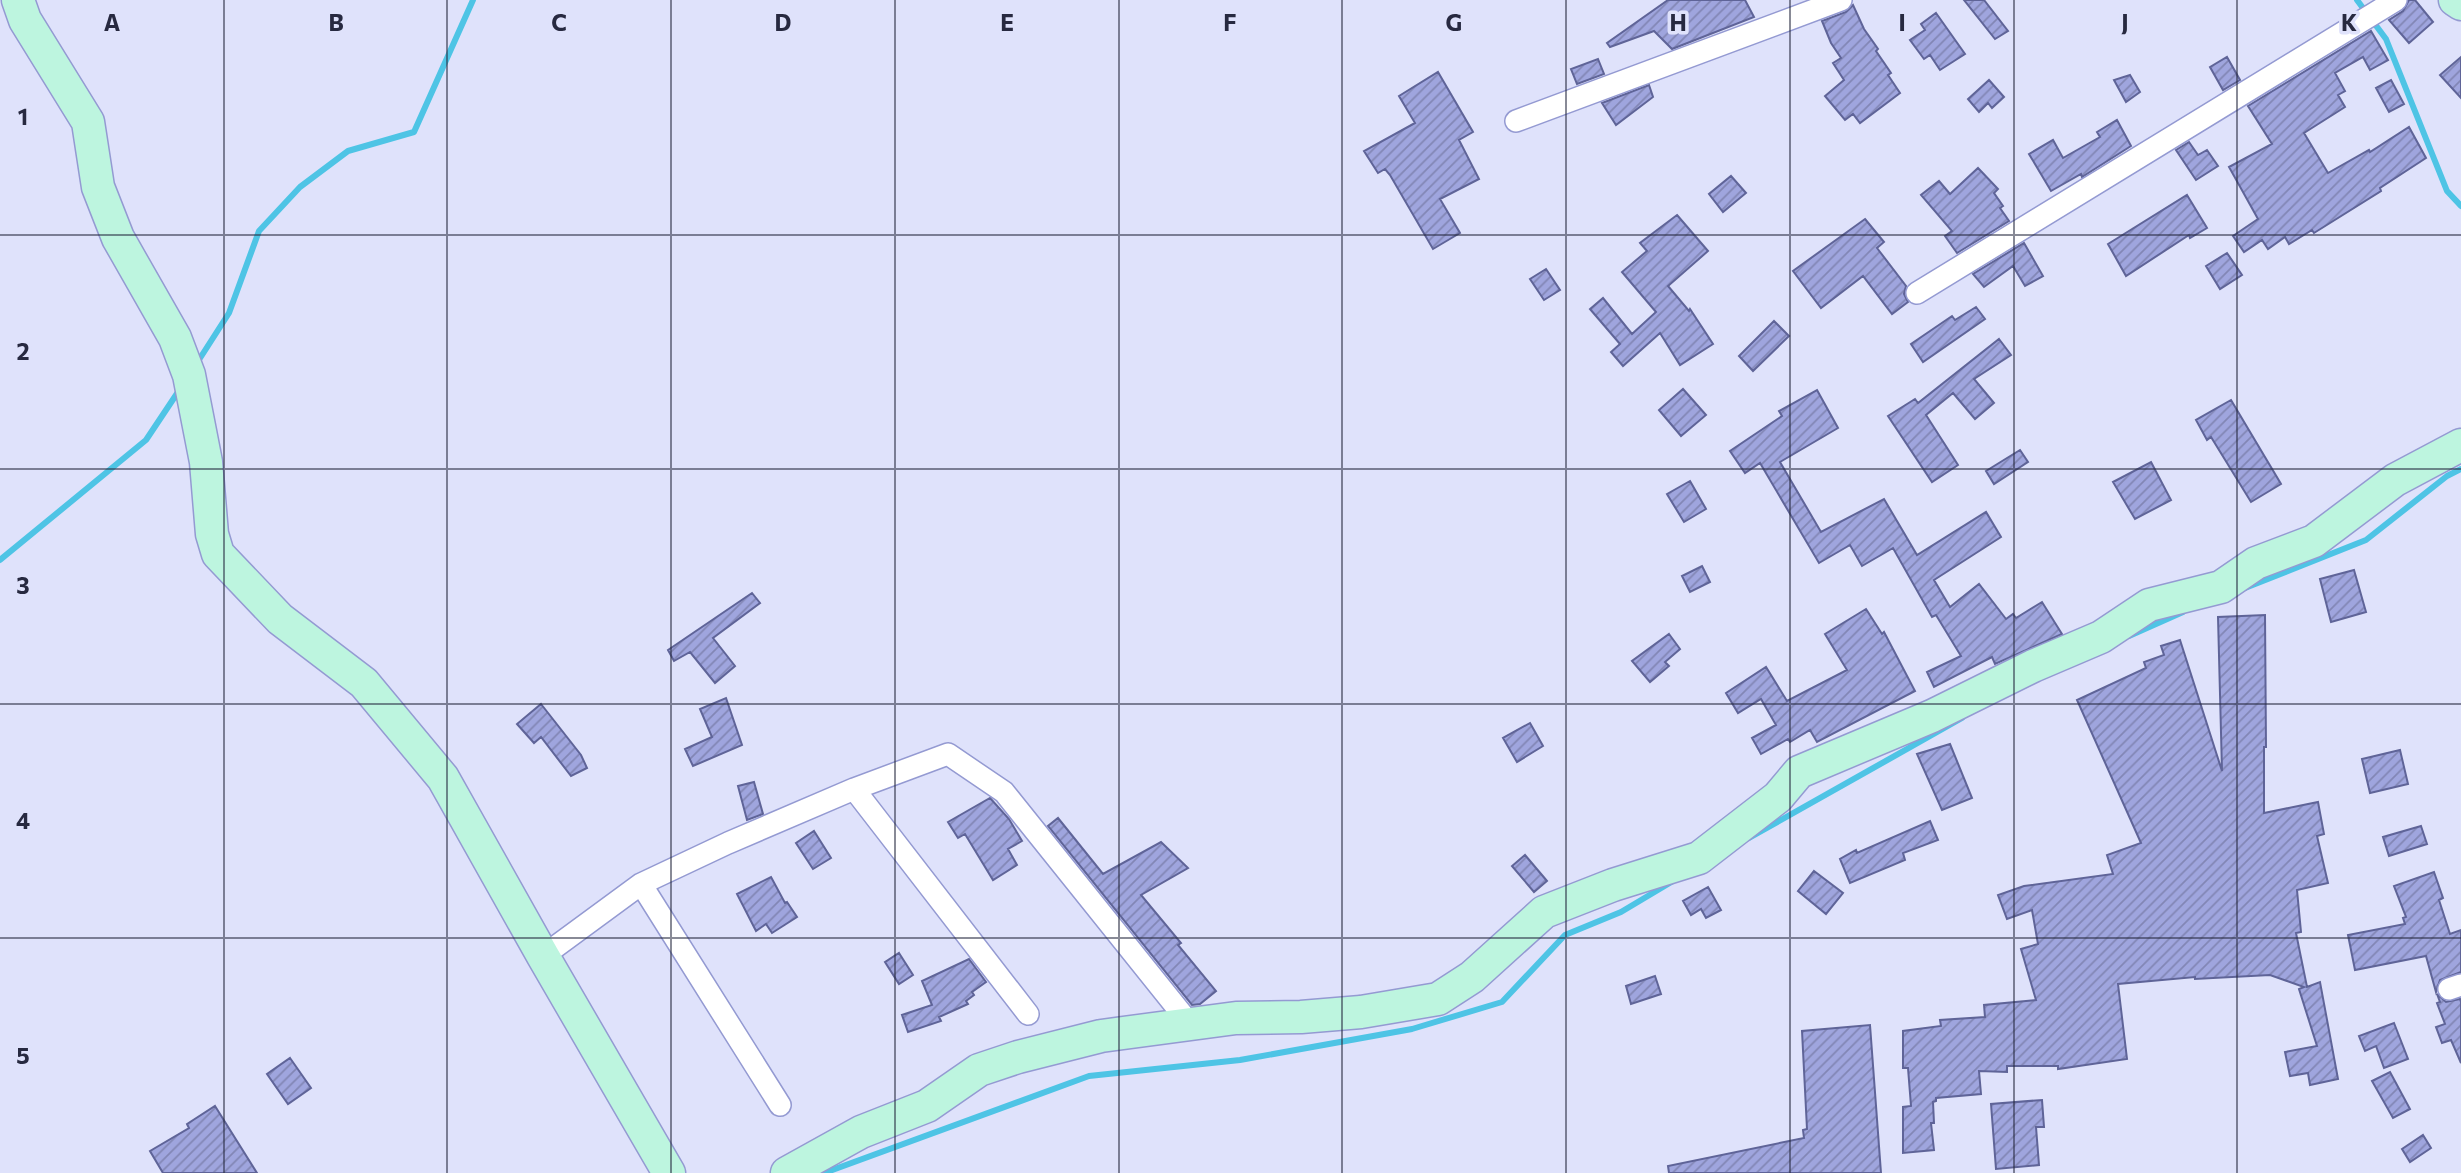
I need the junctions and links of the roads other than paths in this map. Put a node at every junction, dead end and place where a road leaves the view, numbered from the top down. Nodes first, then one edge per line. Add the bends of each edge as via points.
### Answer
1 (18, 0) edge
2 (1841, 0) edge
3 (2396, 0) edge
4 (2455, 0) edge
5 (2461, 4) edge
6 (1516, 121) dead end
7 (1917, 293) dead end
8 (2461, 444) edge
9 (854, 789) junction
10 (640, 884) junction
11 (543, 956) junction
12 (1028, 1014) dead end
13 (1190, 1024) junction
14 (780, 1105) dead end
15 (669, 1173) edge
16 (787, 1173) edge

1 - 11 street via 25,20 88,122 98,187 118,238 175,338 189,375 218,554 280,619 364,682 443,778
2 - 6 street
3 - 7 street
4 - 5 street
8 - 13 street via 2395,480 2314,541 2256,563 2221,587 2149,605 2101,637 1799,772 1778,796 1699,858 1544,912 1472,977 1438,999 1361,1012
9 - 10 street
9 - 12 street
9 - 13 street via 948,754 1004,792
10 - 11 street
10 - 14 street
11 - 15 street
13 - 16 street via 1101,1036 979,1070 927,1105 861,1132

